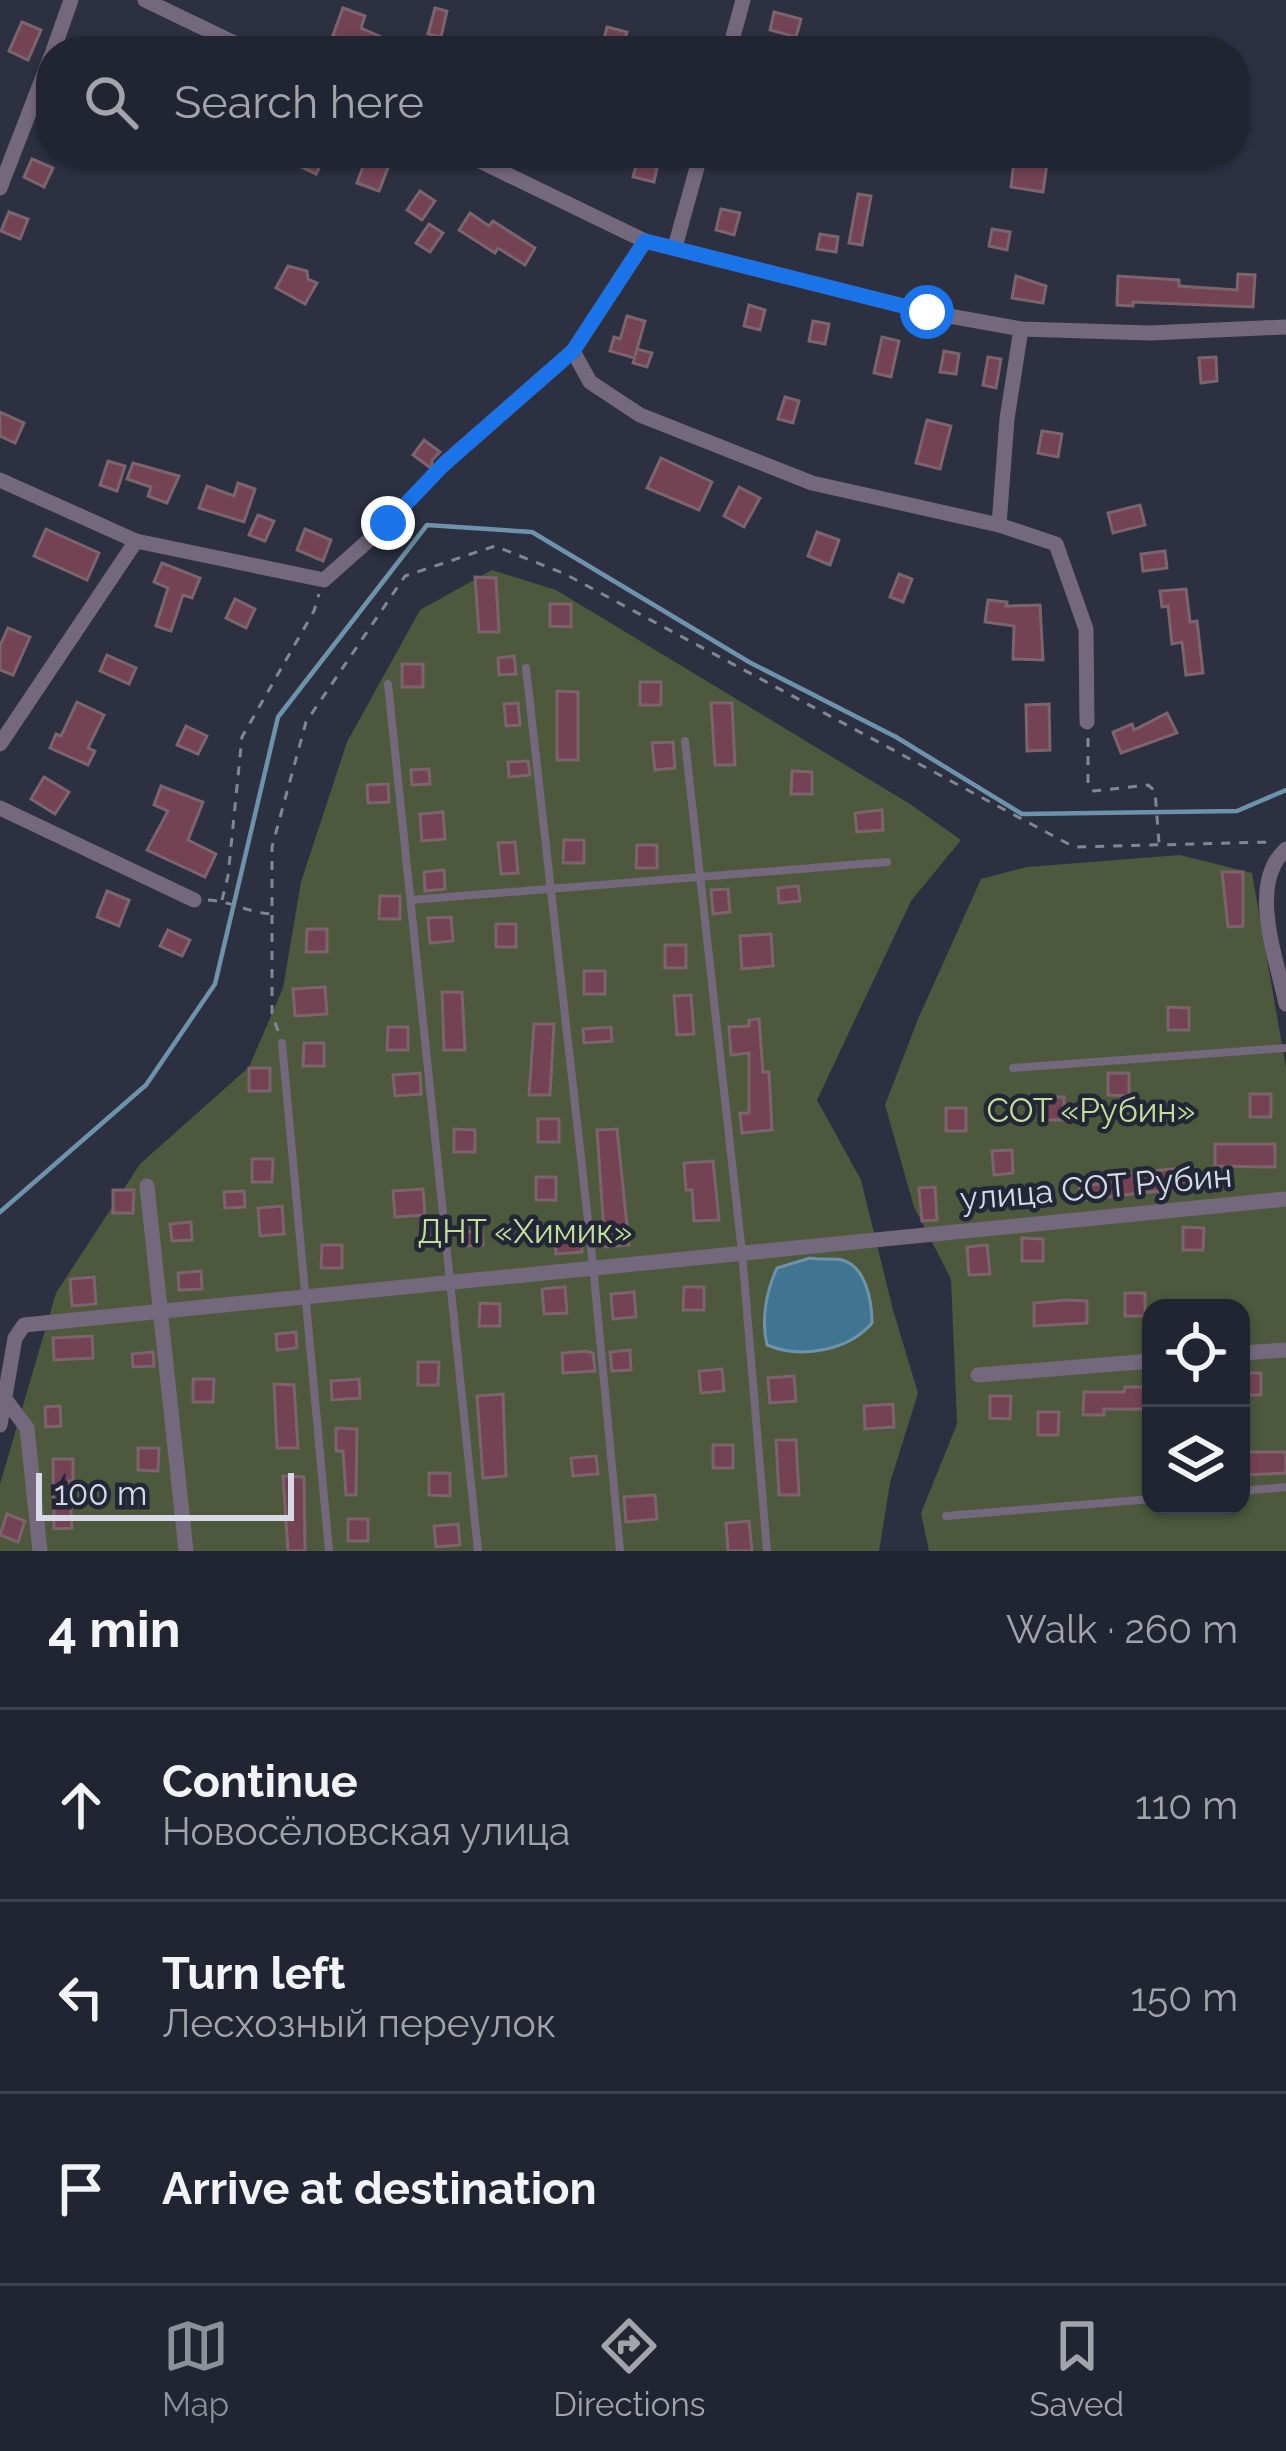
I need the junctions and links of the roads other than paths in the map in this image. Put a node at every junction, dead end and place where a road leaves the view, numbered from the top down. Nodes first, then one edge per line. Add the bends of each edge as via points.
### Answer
1 (71, 0) edge
2 (145, 0) edge
3 (743, 0) edge
4 (58, 36) edge
5 (220, 36) edge
6 (733, 36) edge
7 (36, 95) edge
8 (494, 168) edge
9 (697, 168) edge
10 (0, 188) edge
11 (645, 241) junction
12 (675, 247) junction
13 (1286, 327) edge
14 (1022, 329) junction
15 (573, 351) junction
16 (443, 465) road end
17 (0, 480) edge
18 (388, 523) road end
19 (999, 525) junction
20 (136, 541) junction
21 (526, 668) dead end
22 (388, 684) dead end
23 (1087, 722) road end
24 (685, 741) dead end
25 (0, 744) edge
26 (0, 808) edge
27 (1286, 845) edge
28 (887, 862) dead end
29 (697, 874) junction
30 (553, 887) junction
31 (194, 900) dead end
32 (411, 900) junction
33 (1286, 1004) edge
34 (282, 1042) road end
35 (1286, 1048) edge
36 (1013, 1069) dead end
37 (147, 1186) dead end
38 (1286, 1199) edge
39 (742, 1252) junction
40 (593, 1265) junction
41 (451, 1281) junction
42 (304, 1294) junction
43 (163, 1309) junction
44 (1286, 1350) edge
45 (1250, 1352) edge
46 (1142, 1362) edge
47 (978, 1375) dead end
48 (5, 1399) junction
49 (0, 1425) edge
50 (1286, 1487) edge
51 (1250, 1490) edge
52 (1142, 1500) edge
53 (946, 1516) dead end
54 (40, 1551) edge
55 (186, 1551) edge
56 (329, 1551) edge
57 (478, 1551) edge
58 (620, 1551) edge
59 (767, 1551) edge

1 - 4 street
2 - 5 street
3 - 6 street
7 - 10 street
8 - 11 street
9 - 12 street
11 - 12 street
11 - 15 street
12 - 14 street
13 - 14 street
14 - 19 street
15 - 16 street
15 - 19 street via 590,382 640,415 812,483
17 - 20 street
18 - 20 street via 324,580
19 - 23 street via 1056,544 1086,629
20 - 25 street
21 - 30 lane
22 - 32 lane
24 - 29 lane
26 - 31 street
27 - 33 street via 1265,896
28 - 29 lane
29 - 30 lane
29 - 39 lane
30 - 32 lane
30 - 40 lane
32 - 41 lane
34 - 42 lane
35 - 36 lane
37 - 43 street
38 - 39 street, улица СОТ Рубин
39 - 40 street, улица СОТ Рубин
39 - 59 lane
40 - 41 street, улица СОТ Рубин
40 - 58 lane
41 - 42 street, улица СОТ Рубин
41 - 57 lane
42 - 43 street, улица СОТ Рубин
42 - 56 lane
43 - 48 street, улица СОТ Рубин via 24,1325
43 - 55 street
44 - 45 street
46 - 47 street
48 - 49 street
48 - 54 street via 27,1428
50 - 51 lane
52 - 53 lane

